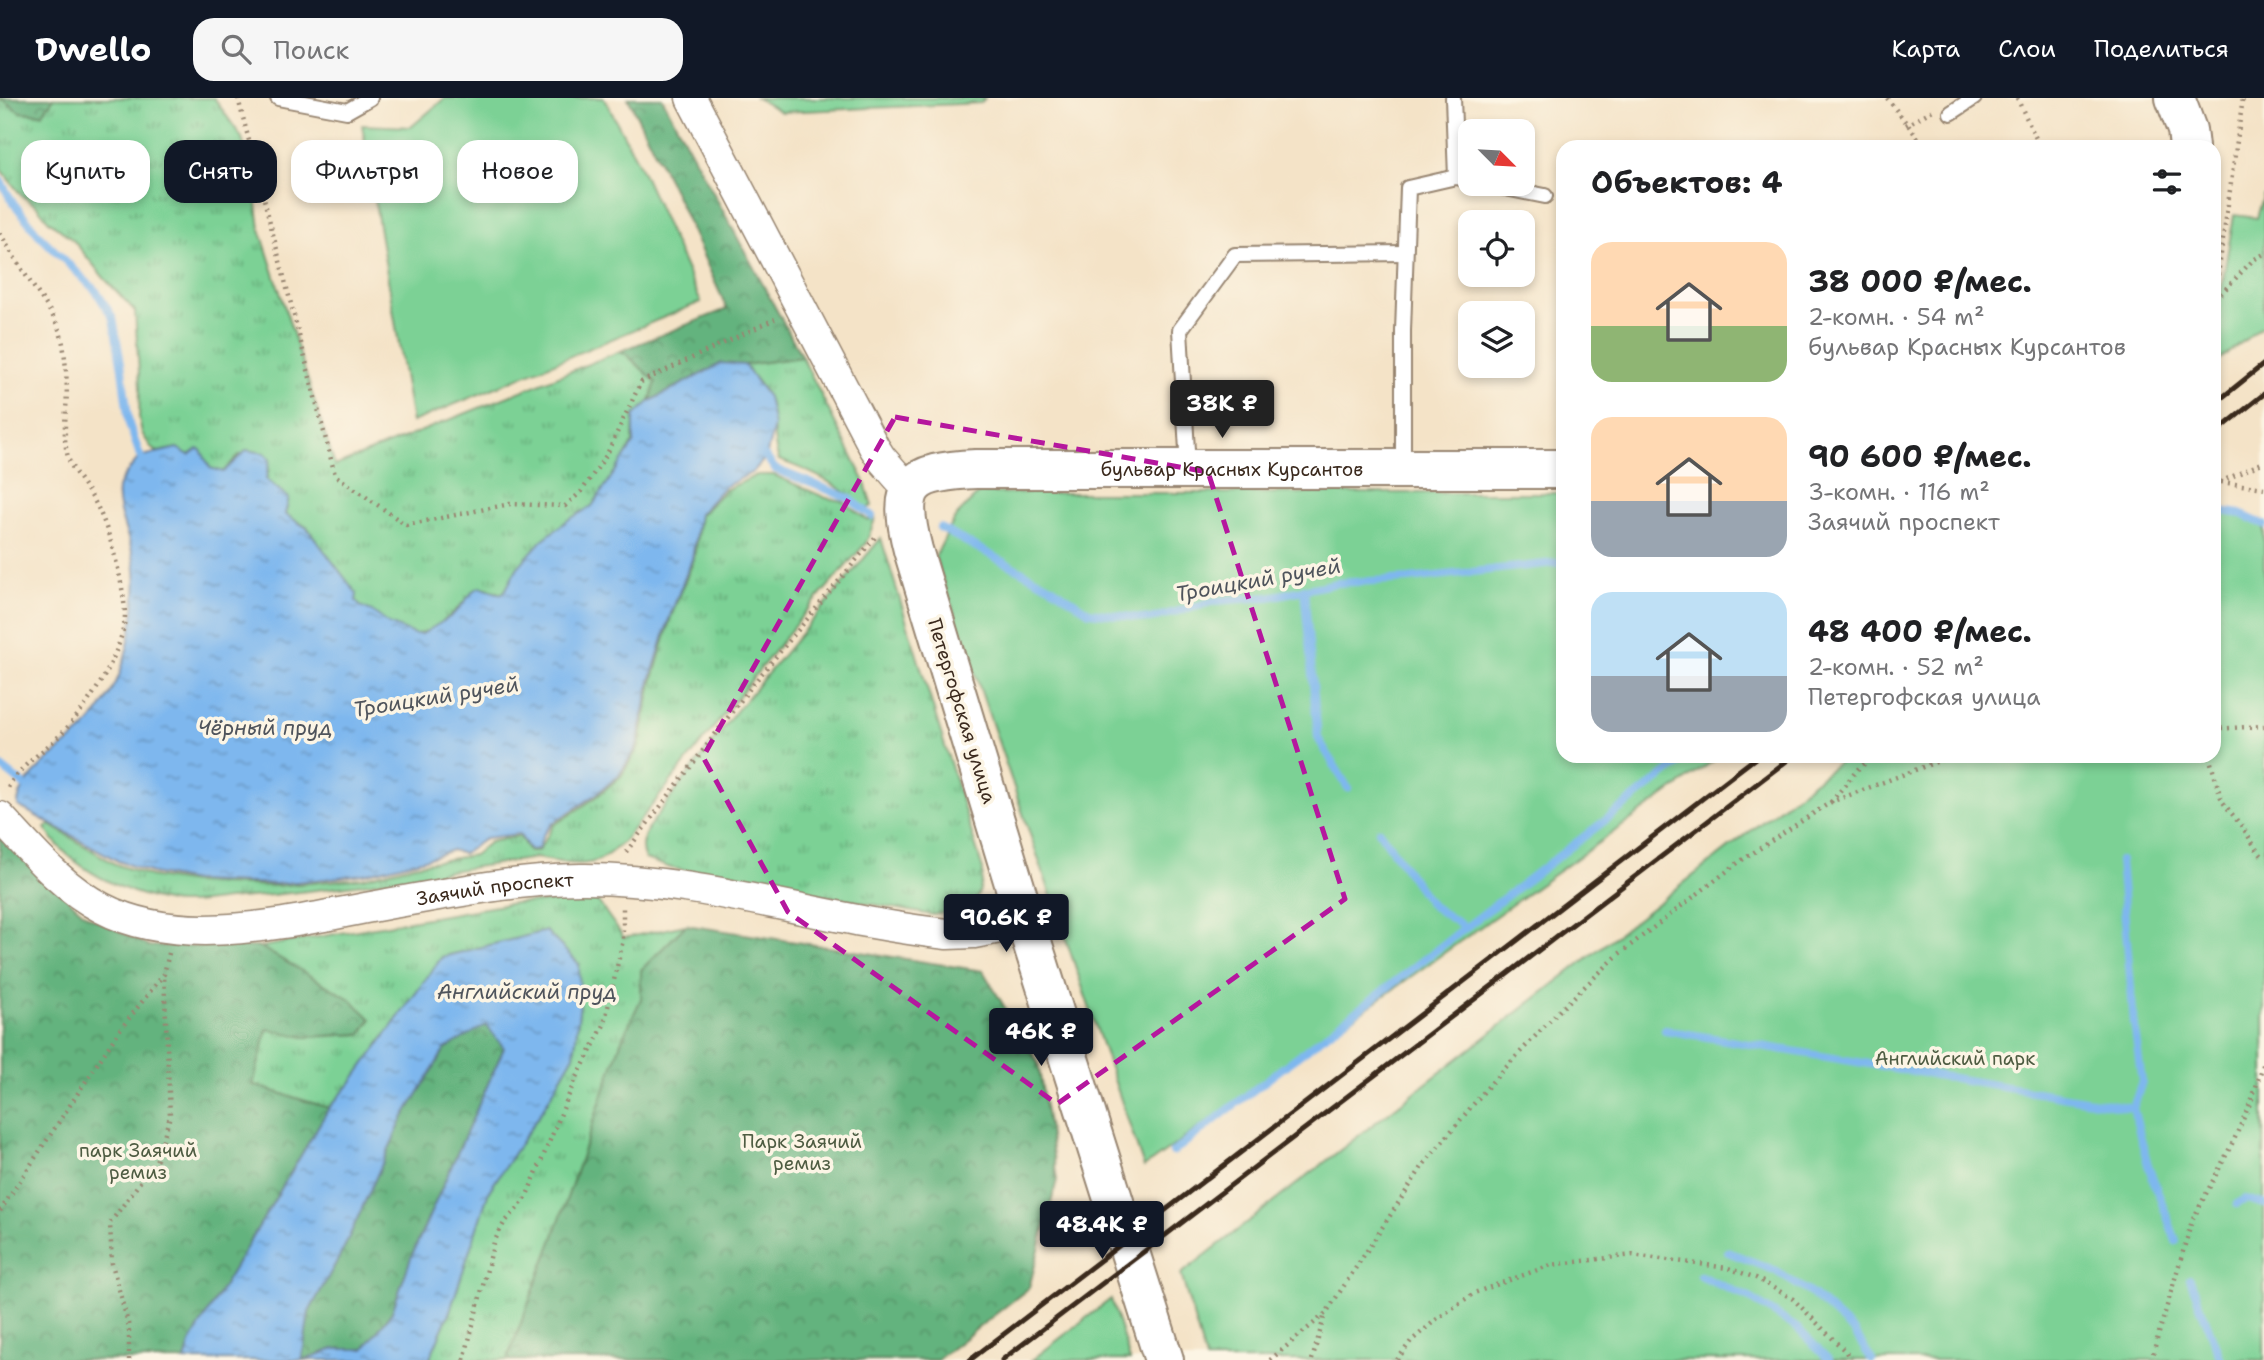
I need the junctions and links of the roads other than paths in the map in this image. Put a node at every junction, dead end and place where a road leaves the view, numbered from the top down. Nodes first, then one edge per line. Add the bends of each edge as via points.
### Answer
1 (278, 98) edge
2 (370, 98) edge
3 (691, 98) edge
4 (1453, 98) edge
5 (1974, 98) edge
6 (2175, 98) edge
7 (1951, 113) dead end
8 (1458, 138) edge
9 (2188, 140) edge
10 (1458, 180) edge
11 (1535, 194) edge
12 (1545, 196) dead end
13 (1405, 253) junction
14 (1403, 469) junction
15 (1556, 469) edge
16 (1188, 470) junction
17 (909, 490) junction
18 (0, 817) edge
19 (1026, 923) junction
20 (1164, 1360) edge

1 - 2 lane via 347,111
3 - 17 street via 874,447
4 - 8 lane
5 - 7 lane
6 - 9 main road
10 - 13 lane via 1408,188
11 - 12 lane
13 - 14 lane
13 - 16 lane via 1236,255 1180,330
14 - 15 main road, бульвар Красных Курсантов
14 - 16 main road, бульвар Красных Курсантов
16 - 17 main road, бульвар Красных Курсантов via 945,470
17 - 19 main road, Петергофская улица via 906,522 913,550
18 - 19 street, Заячий проспект via 85,898 119,916 174,928 230,929 514,883 581,879 700,890 926,932 974,933
19 - 20 main road, Петергофская улица

